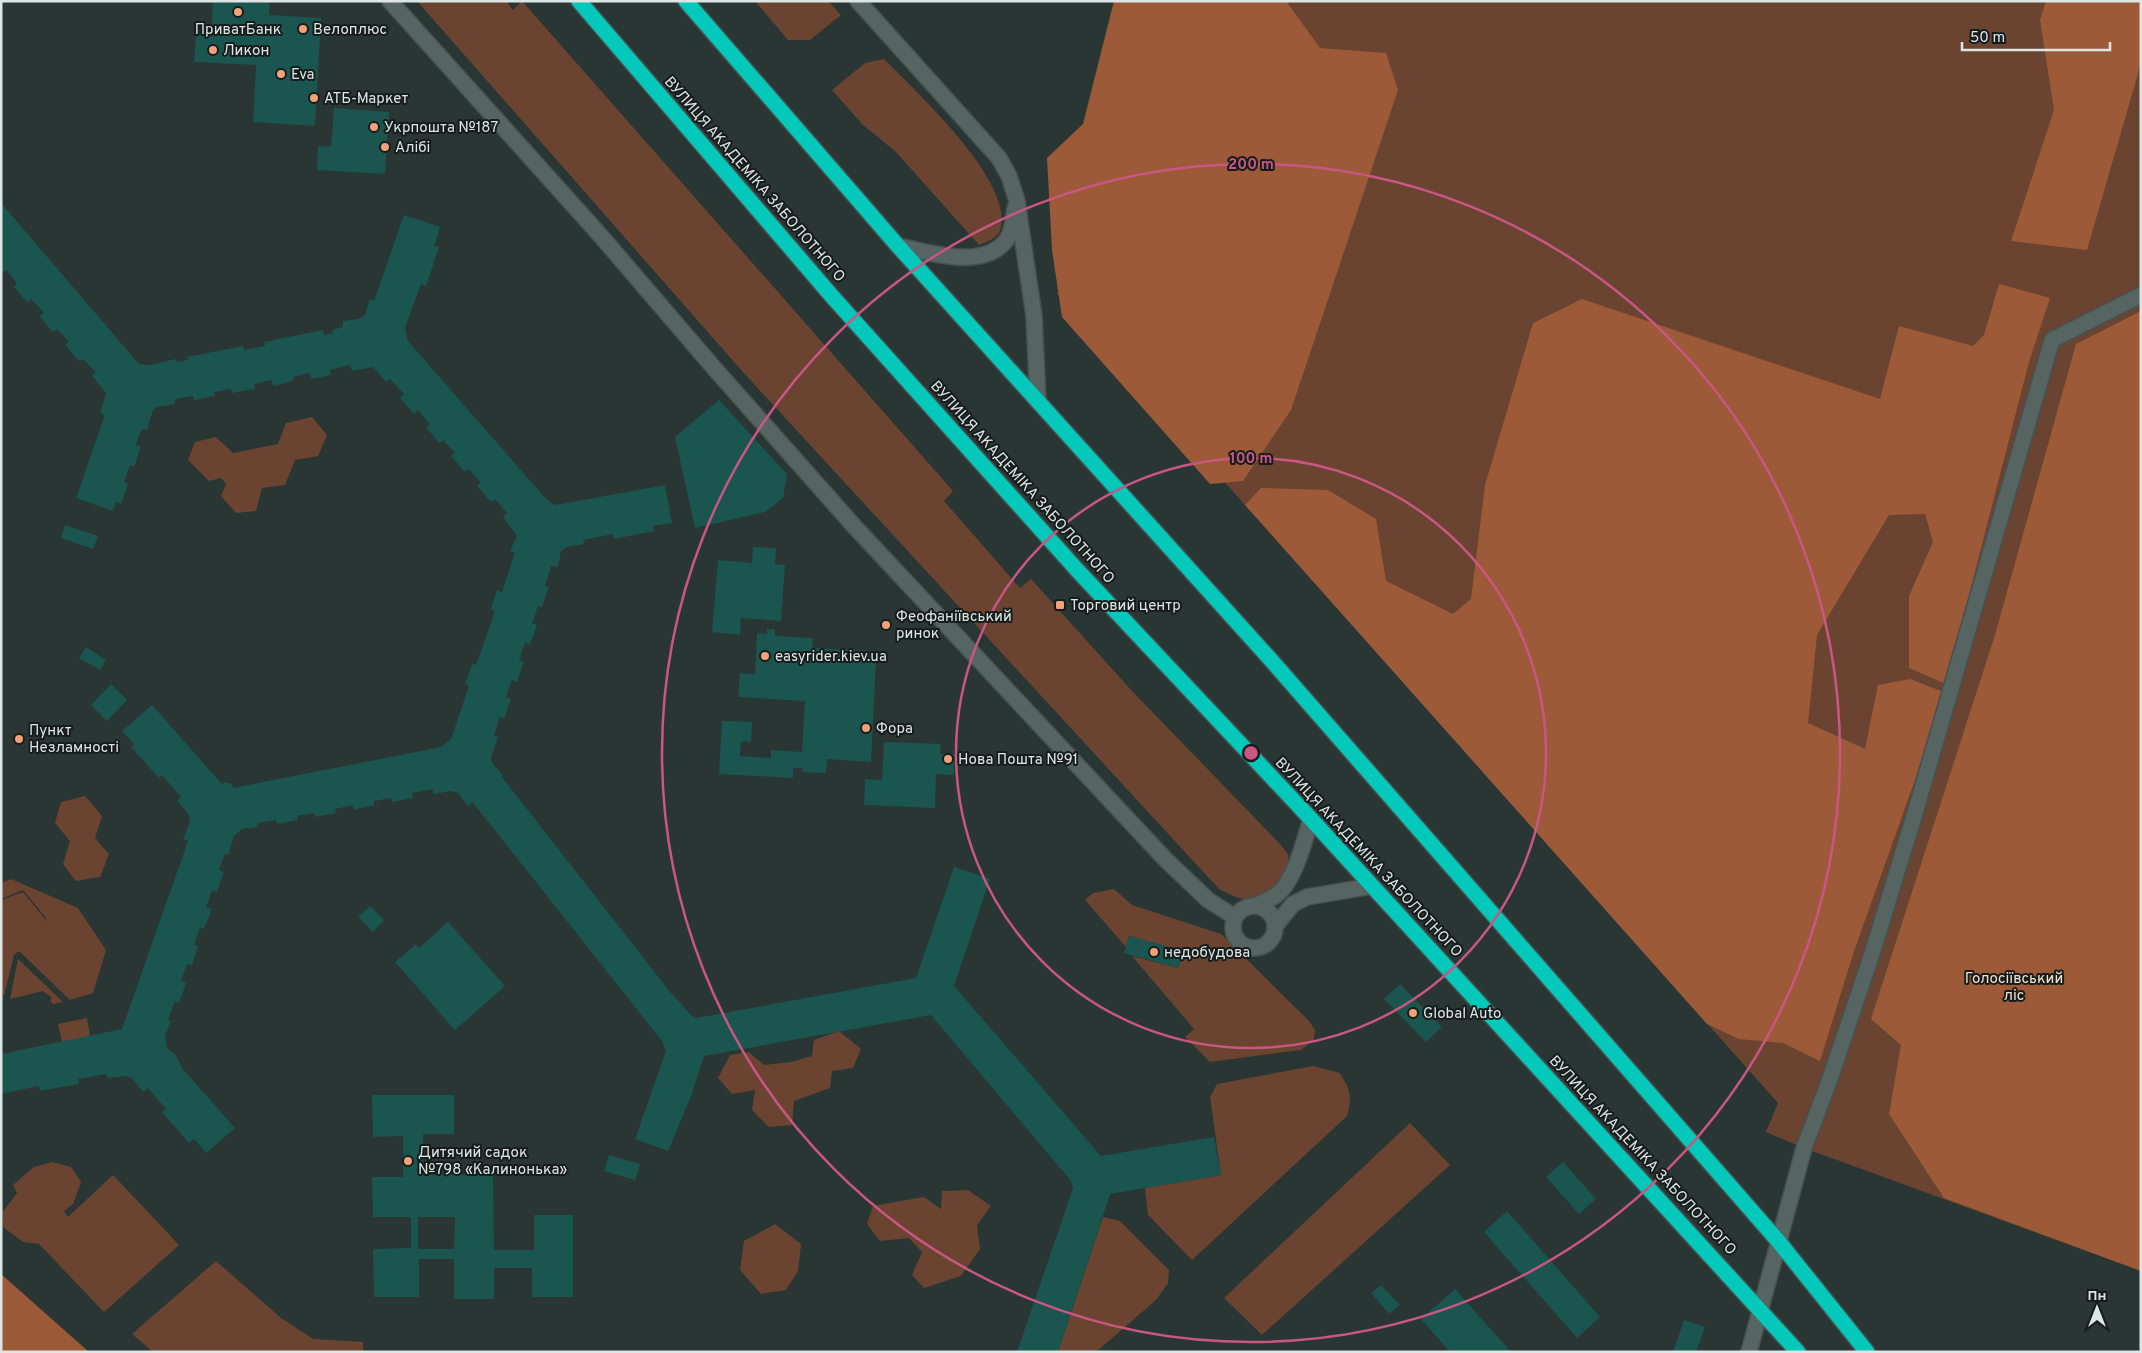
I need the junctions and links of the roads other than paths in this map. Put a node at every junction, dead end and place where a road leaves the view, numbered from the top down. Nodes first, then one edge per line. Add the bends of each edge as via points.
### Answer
1 (390, 1) edge
2 (579, 1) edge
3 (686, 1) edge
4 (858, 1) edge
5 (1017, 201) junction
6 (898, 246) junction
7 (2141, 295) edge
8 (1038, 402) junction
9 (1311, 819) junction
10 (1372, 886) junction
11 (1254, 906) junction
12 (1235, 917) junction
13 (1275, 926) junction
14 (1779, 1242) junction
15 (1761, 1309) junction
16 (1749, 1352) edge
17 (1798, 1352) edge
18 (1867, 1352) edge

1 - 12 street via 885,559 1165,859 1208,900
2 - 9 highway, ВУЛИЦЯ АКАДЕМІКА ЗАБОЛОТНОГО via 850,316 1078,571
3 - 6 highway
4 - 5 street via 999,158
5 - 6 street via 1004,243 994,250 963,258
5 - 8 street via 1034,316
6 - 8 highway
7 - 14 street via 2052,340 1915,813 1830,1079 1804,1148
8 - 14 highway via 1271,660
9 - 10 highway, ВУЛИЦЯ АКАДЕМІКА ЗАБОЛОТНОГО
9 - 11 street via 1296,866 1286,884 1277,895
10 - 13 street via 1307,897 1293,904
10 - 15 highway, ВУЛИЦЯ АКАДЕМІКА ЗАБОЛОТНОГО
11 - 12 street via 1245,908
11 - 13 street via 1270,913
12 - 13 street via 1235,936 1251,948 1265,944 1274,933
14 - 15 street
14 - 18 highway
15 - 16 street
15 - 17 highway, ВУЛИЦЯ АКАДЕМІКА ЗАБОЛОТНОГО

